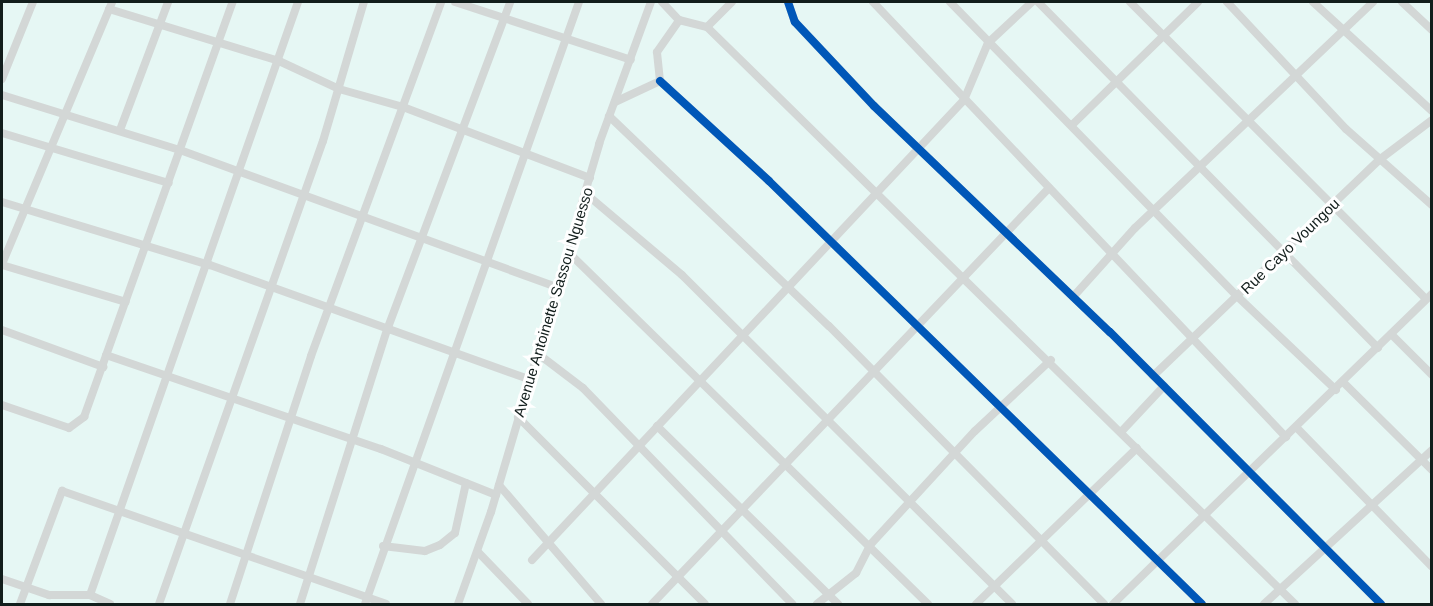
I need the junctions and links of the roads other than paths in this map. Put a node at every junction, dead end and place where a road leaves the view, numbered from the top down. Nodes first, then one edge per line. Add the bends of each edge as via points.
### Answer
1 (33, 2) edge
2 (168, 2) edge
3 (233, 2) edge
4 (298, 2) edge
5 (363, 2) edge
6 (441, 2) edge
7 (454, 2) edge
8 (510, 2) edge
9 (579, 2) edge
10 (651, 2) edge
11 (662, 2) edge
12 (732, 2) edge
13 (788, 2) edge
14 (873, 2) edge
15 (950, 2) edge
16 (1032, 2) edge
17 (1038, 2) edge
18 (1131, 2) edge
19 (1198, 2) edge
20 (1227, 2) edge
21 (1313, 2) edge
22 (1373, 2) edge
23 (1402, 2) edge
24 (111, 5) edge
25 (504, 18) junction
26 (679, 20) junction
27 (161, 21) junction
28 (707, 27) junction
29 (1431, 30) edge
30 (1342, 31) junction
31 (1165, 34) junction
32 (565, 37) junction
33 (220, 42) junction
34 (987, 43) junction
35 (631, 60) junction
36 (279, 61) junction
37 (1295, 73) junction
38 (2, 79) edge
39 (1118, 80) junction
40 (660, 81) junction
41 (339, 89) junction
42 (2, 95) edge
43 (964, 100) junction
44 (615, 102) junction
45 (403, 107) junction
46 (1431, 111) edge
47 (60, 115) junction
48 (609, 116) junction
49 (1431, 120) edge
50 (1248, 121) junction
51 (1072, 126) junction
52 (463, 129) junction
53 (120, 130) junction
54 (2, 133) edge
55 (48, 146) junction
56 (916, 148) junction
57 (180, 150) junction
58 (523, 151) junction
59 (1379, 160) junction
60 (1203, 164) junction
61 (242, 173) junction
62 (590, 178) junction
63 (169, 183) junction
64 (1049, 188) junction
65 (585, 193) junction
66 (873, 194) junction
67 (303, 197) junction
68 (2, 202) edge
69 (1332, 204) junction
70 (1431, 205) edge
71 (23, 209) junction
72 (1155, 209) junction
73 (363, 219) junction
74 (1007, 232) junction
75 (421, 241) junction
76 (830, 241) junction
77 (147, 245) junction
78 (1285, 250) junction
79 (567, 251) junction
80 (1112, 254) junction
81 (2, 264) edge
82 (482, 264) junction
83 (210, 265) junction
84 (963, 278) junction
85 (789, 287) junction
86 (556, 288) junction
87 (271, 289) junction
88 (1429, 296) edge
89 (1073, 297) junction
90 (1238, 297) junction
91 (126, 302) junction
92 (329, 309) junction
93 (917, 326) junction
94 (2, 330) edge
95 (387, 330) junction
96 (1391, 334) junction
97 (741, 336) junction
98 (1193, 339) junction
99 (1378, 348) junction
100 (452, 352) junction
101 (537, 353) junction
102 (106, 355) junction
103 (1051, 360) junction
104 (103, 367) junction
105 (872, 372) junction
106 (1431, 375) edge
107 (1153, 376) junction
108 (699, 378) junction
109 (165, 379) junction
110 (529, 379) junction
111 (1344, 383) junction
112 (1164, 386) junction
113 (1336, 390) junction
114 (232, 400) junction
115 (2, 405) edge
116 (1001, 406) junction
117 (518, 417) junction
118 (291, 420) junction
119 (826, 420) junction
120 (657, 426) junction
121 (1296, 428) junction
122 (1121, 432) junction
123 (1286, 437) junction
124 (350, 440) junction
125 (638, 446) junction
126 (1137, 448) junction
127 (1431, 450) edge
128 (955, 453) junction
129 (1422, 460) junction
130 (414, 461) junction
131 (786, 462) junction
132 (1431, 470) edge
133 (1248, 472) junction
134 (466, 483) junction
135 (499, 485) junction
136 (1088, 491) junction
137 (496, 495) junction
138 (593, 495) junction
139 (910, 501) junction
140 (1374, 505) junction
141 (740, 509) junction
142 (119, 510) junction
143 (1209, 515) junction
144 (720, 530) junction
145 (187, 532) junction
146 (1041, 538) junction
147 (551, 540) junction
148 (870, 545) junction
149 (383, 546) junction
150 (1326, 548) junction
151 (478, 552) junction
152 (247, 554) junction
153 (1158, 559) junction
154 (532, 560) dead end
155 (1431, 567) edge
156 (677, 577) junction
157 (2, 579) edge
158 (309, 580) junction
159 (27, 586) junction
160 (994, 586) junction
161 (1279, 589) junction
162 (90, 595) junction
163 (829, 595) junction
164 (366, 601) edge
165 (20, 604) edge
166 (110, 604) edge
167 (159, 604) edge
168 (230, 604) edge
169 (300, 604) edge
170 (386, 604) edge
171 (458, 604) edge
172 (528, 604) edge
173 (602, 604) edge
174 (652, 604) edge
175 (705, 604) edge
176 (792, 604) edge
177 (817, 604) edge
178 (838, 604) edge
179 (928, 604) edge
180 (975, 604) edge
181 (1012, 604) edge
182 (1104, 604) edge
183 (1113, 604) edge
184 (1202, 604) edge
185 (1264, 604) edge
186 (1294, 604) edge
187 (1381, 604) edge

1 - 38 street
2 - 27 street
3 - 33 street
4 - 36 street
5 - 41 street
6 - 45 street
7 - 25 street
8 - 25 street
9 - 32 street
10 - 35 street, Avenue Antoinette Sassou Nguesso
11 - 26 street
12 - 28 street
13 - 56 street via 795,22
14 - 43 street
15 - 34 street
16 - 34 street
17 - 39 street
18 - 31 street
19 - 31 street
20 - 37 street
21 - 30 street
22 - 30 street
23 - 29 street
24 - 27 street
24 - 47 street
25 - 32 street
25 - 52 street
26 - 28 street
26 - 40 street via 657,52
27 - 33 street
27 - 53 street
28 - 66 street
30 - 37 street
30 - 46 street
31 - 39 street
31 - 50 street
32 - 35 street
32 - 58 street
33 - 36 street
33 - 57 street
34 - 43 street
34 - 51 street
35 - 44 street, Avenue Antoinette Sassou Nguesso
36 - 41 street
36 - 61 street
37 - 50 street
37 - 59 street
39 - 51 street
39 - 60 street
40 - 44 street
40 - 76 street
41 - 45 street
41 - 67 street
42 - 47 street
43 - 56 street
43 - 64 street
44 - 48 street, Avenue Antoinette Sassou Nguesso
45 - 52 street
45 - 73 street
47 - 53 street
47 - 55 street
48 - 62 street, Avenue Antoinette Sassou Nguesso
48 - 85 street
49 - 59 street, Rue Cayo Voungou
50 - 60 street
50 - 69 street
51 - 72 street
52 - 58 street
52 - 75 street
53 - 57 street
54 - 55 street
55 - 63 street
55 - 71 street
56 - 66 street
56 - 74 street
57 - 61 street
57 - 63 street
58 - 62 street
58 - 82 street
59 - 69 street, Rue Cayo Voungou
59 - 70 street
60 - 72 street
60 - 78 street
61 - 67 street
61 - 83 street
62 - 65 street, Avenue Antoinette Sassou Nguesso
63 - 77 street
64 - 74 street
64 - 80 street
65 - 79 street, Avenue Antoinette Sassou Nguesso
65 - 97 street via 673,267
66 - 76 street
66 - 84 street
67 - 73 street
67 - 87 street
68 - 71 street
69 - 78 street, Rue Cayo Voungou
69 - 88 street
71 - 77 street
71 - 81 street
72 - 80 street
72 - 90 street
73 - 75 street
73 - 92 street
74 - 84 street
74 - 89 street
75 - 82 street
75 - 95 street
76 - 85 street
76 - 93 street
77 - 83 street
77 - 91 street
78 - 90 street, Rue Cayo Voungou
78 - 99 street
79 - 86 street, Avenue Antoinette Sassou Nguesso
79 - 108 street
80 - 89 street
80 - 98 street
81 - 91 street
82 - 86 street
82 - 100 street
83 - 87 street
83 - 109 street
84 - 93 street
84 - 103 street
85 - 97 street
85 - 105 street
86 - 101 street, Avenue Antoinette Sassou Nguesso
87 - 92 street
87 - 114 street
88 - 96 street
89 - 107 street
90 - 98 street, Rue Cayo Voungou
90 - 113 street
91 - 102 street
92 - 95 street
92 - 118 street
93 - 105 street
93 - 116 street
94 - 104 street
95 - 100 street
95 - 124 street
96 - 99 street
96 - 106 street
97 - 108 street
97 - 119 street
98 - 107 street, Rue Cayo Voungou
98 - 123 street
99 - 111 street
100 - 110 street
100 - 130 street
101 - 110 street, Avenue Antoinette Sassou Nguesso
101 - 125 street via 583,388
102 - 104 street
102 - 109 street
103 - 116 street
103 - 122 street
104 - 115 street via 77,427
105 - 119 street
105 - 128 street
107 - 112 street
108 - 120 street
108 - 131 street
109 - 114 street
109 - 142 street
110 - 117 street, Avenue Antoinette Sassou Nguesso
111 - 113 street
111 - 129 street
112 - 122 street
112 - 133 street
113 - 121 street
114 - 118 street
114 - 145 street
116 - 128 street
116 - 136 street
117 - 135 street, Avenue Antoinette Sassou Nguesso
117 - 138 street
118 - 124 street
118 - 152 street
119 - 131 street
119 - 139 street
120 - 125 street
120 - 141 street
121 - 123 street
121 - 140 street
122 - 126 street
123 - 133 street
124 - 130 street
124 - 158 street
125 - 138 street
125 - 144 street
126 - 136 street
126 - 143 street
127 - 129 street
128 - 139 street
128 - 146 street
129 - 132 street
129 - 140 street
130 - 134 street
130 - 149 street
131 - 141 street
131 - 148 street
133 - 143 street
133 - 150 street
134 - 137 street
134 - 149 street via 454,533 440,545 425,551
135 - 137 street, Avenue Antoinette Sassou Nguesso
135 - 147 street
136 - 146 street
136 - 153 street
137 - 151 street, Avenue Antoinette Sassou Nguesso
138 - 147 street
138 - 156 street
139 - 148 street
139 - 160 street
140 - 150 street
140 - 155 street
141 - 144 street
141 - 163 street
142 - 145 street
142 - 159 street via 62,491
142 - 162 street
143 - 153 street
143 - 161 street
144 - 156 street
144 - 176 street
145 - 152 street
145 - 167 street
146 - 160 street
146 - 182 street
147 - 154 street
147 - 173 street
148 - 163 street via 856,573
148 - 179 street
149 - 164 street
150 - 161 street
150 - 187 street
151 - 171 street, Avenue Antoinette Sassou Nguesso
151 - 172 street
152 - 158 street
152 - 168 street
153 - 183 street
153 - 184 street
156 - 174 street
156 - 175 street
157 - 159 street
158 - 164 street
158 - 169 street
159 - 162 street via 49,595
159 - 165 street
160 - 180 street
160 - 181 street
161 - 185 street
161 - 186 street
162 - 166 street
163 - 177 street
163 - 178 street
164 - 170 street

